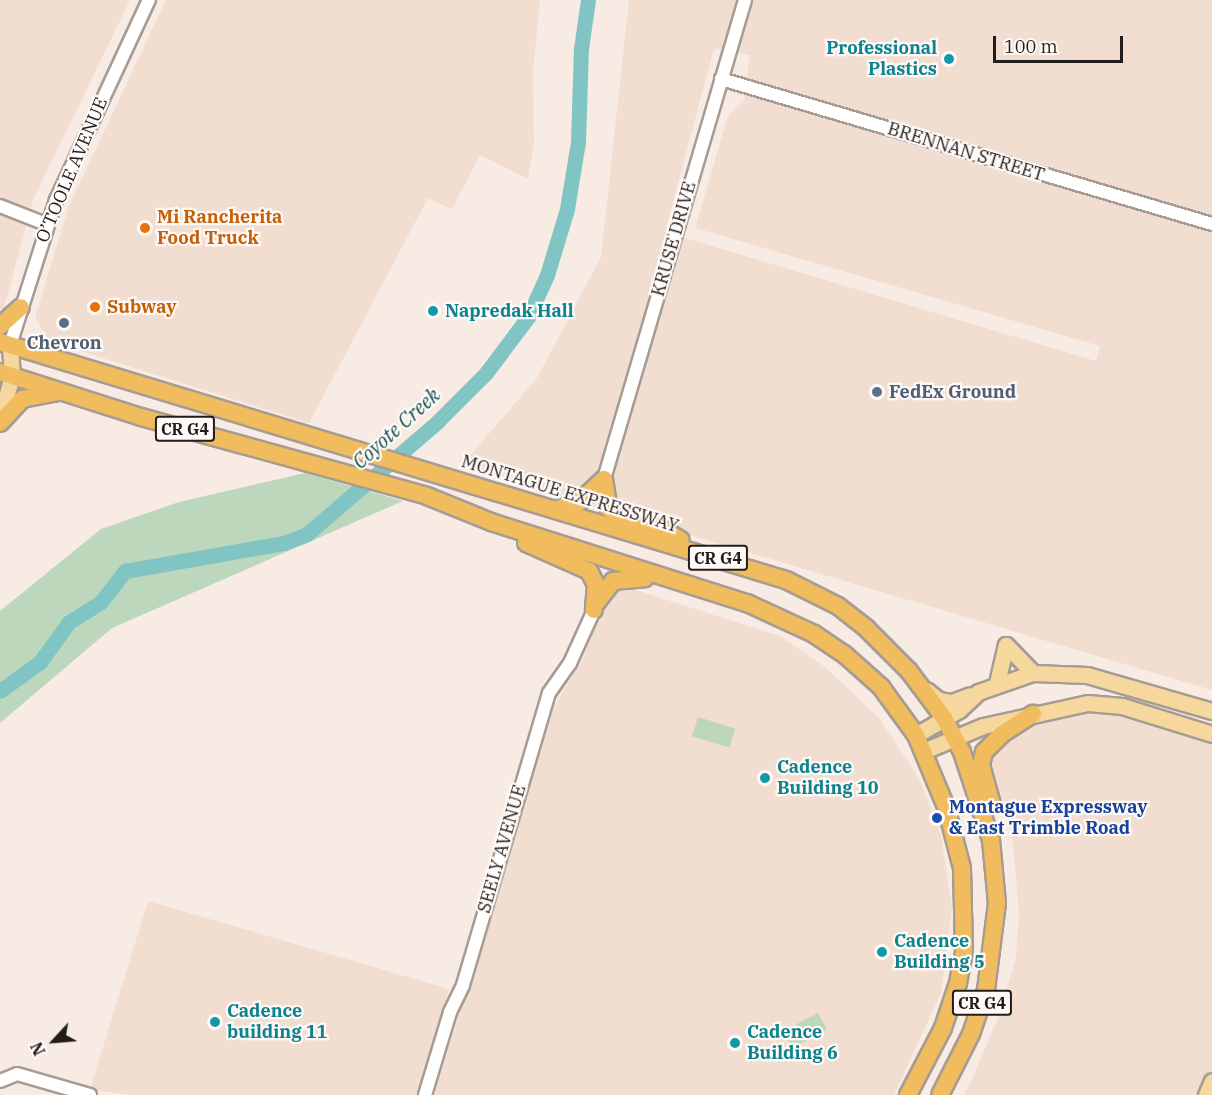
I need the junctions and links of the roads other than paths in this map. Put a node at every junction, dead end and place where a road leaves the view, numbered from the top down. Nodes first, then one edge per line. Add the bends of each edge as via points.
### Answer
1 (149, 0) edge
2 (745, 0) edge
3 (721, 79) junction
4 (0, 206) edge
5 (46, 224) junction
6 (1212, 224) edge
7 (21, 307) junction
8 (0, 326) edge
9 (5, 344) edge
10 (0, 363) edge
11 (6, 374) edge
12 (64, 391) junction
13 (0, 418) edge
14 (0, 423) edge
15 (604, 479) junction
16 (547, 509) junction
17 (491, 522) junction
18 (703, 553) junction
19 (658, 577) junction
20 (594, 610) junction
21 (1033, 673) junction
22 (997, 683) junction
23 (924, 689) junction
24 (978, 692) junction
25 (1212, 711) edge
26 (1033, 714) junction
27 (944, 718) junction
28 (1212, 734) edge
29 (916, 735) junction
30 (954, 736) junction
31 (924, 751) junction
32 (991, 840) junction
33 (0, 1081) edge
34 (1212, 1081) edge
35 (90, 1095) edge
36 (425, 1095) edge
37 (908, 1095) edge
38 (940, 1095) edge
39 (1206, 1095) edge

1 - 5 street, O’TOOLE AVENUE
2 - 3 street, KRUSE DRIVE
3 - 6 street, BRENNAN STREET
3 - 15 street, KRUSE DRIVE
4 - 5 street
5 - 7 street, O’TOOLE AVENUE
7 - 8 highway
7 - 9 street, O’TOOLE AVENUE
9 - 10 main road
9 - 11 main road
9 - 16 highway, MONTAGUE EXPRESSWAY / CR G4
11 - 12 highway, CR G4
11 - 13 main road
12 - 14 highway via 22,399
12 - 17 highway, CR G4 via 141,417 419,494
15 - 16 highway via 576,505
15 - 18 highway via 609,508 619,516 666,531
16 - 18 highway, MONTAGUE EXPRESSWAY / CR G4
17 - 19 highway, CR G4
17 - 20 highway via 522,541 590,571 596,585
18 - 23 highway, MONTAGUE EXPRESSWAY / CR G4 via 786,580 838,606 884,644
19 - 20 highway via 613,581
19 - 29 highway, CR G4 via 747,603 814,634 874,680
20 - 36 street, SEELY AVENUE via 570,663 549,693 463,985 450,1012
21 - 22 main road
21 - 22 main road via 1006,645
21 - 25 main road via 1087,675
22 - 24 main road
23 - 24 main road via 939,700 952,702
23 - 27 highway, MONTAGUE EXPRESSWAY / CR G4
24 - 27 main road
26 - 28 main road via 1105,703
26 - 30 main road
26 - 32 highway via 1002,734 984,752 981,765 996,816
27 - 29 main road
27 - 30 highway, MONTAGUE EXPRESSWAY / CR G4
29 - 31 highway, CR G4
30 - 31 main road
30 - 32 highway, MONTAGUE EXPRESSWAY / CR G4
31 - 37 highway, CR G4 via 957,840 964,903 964,952 944,1028
32 - 38 highway, MONTAGUE EXPRESSWAY / CR G4 via 997,903 986,990 971,1034
33 - 35 street via 17,1074
34 - 39 main road

